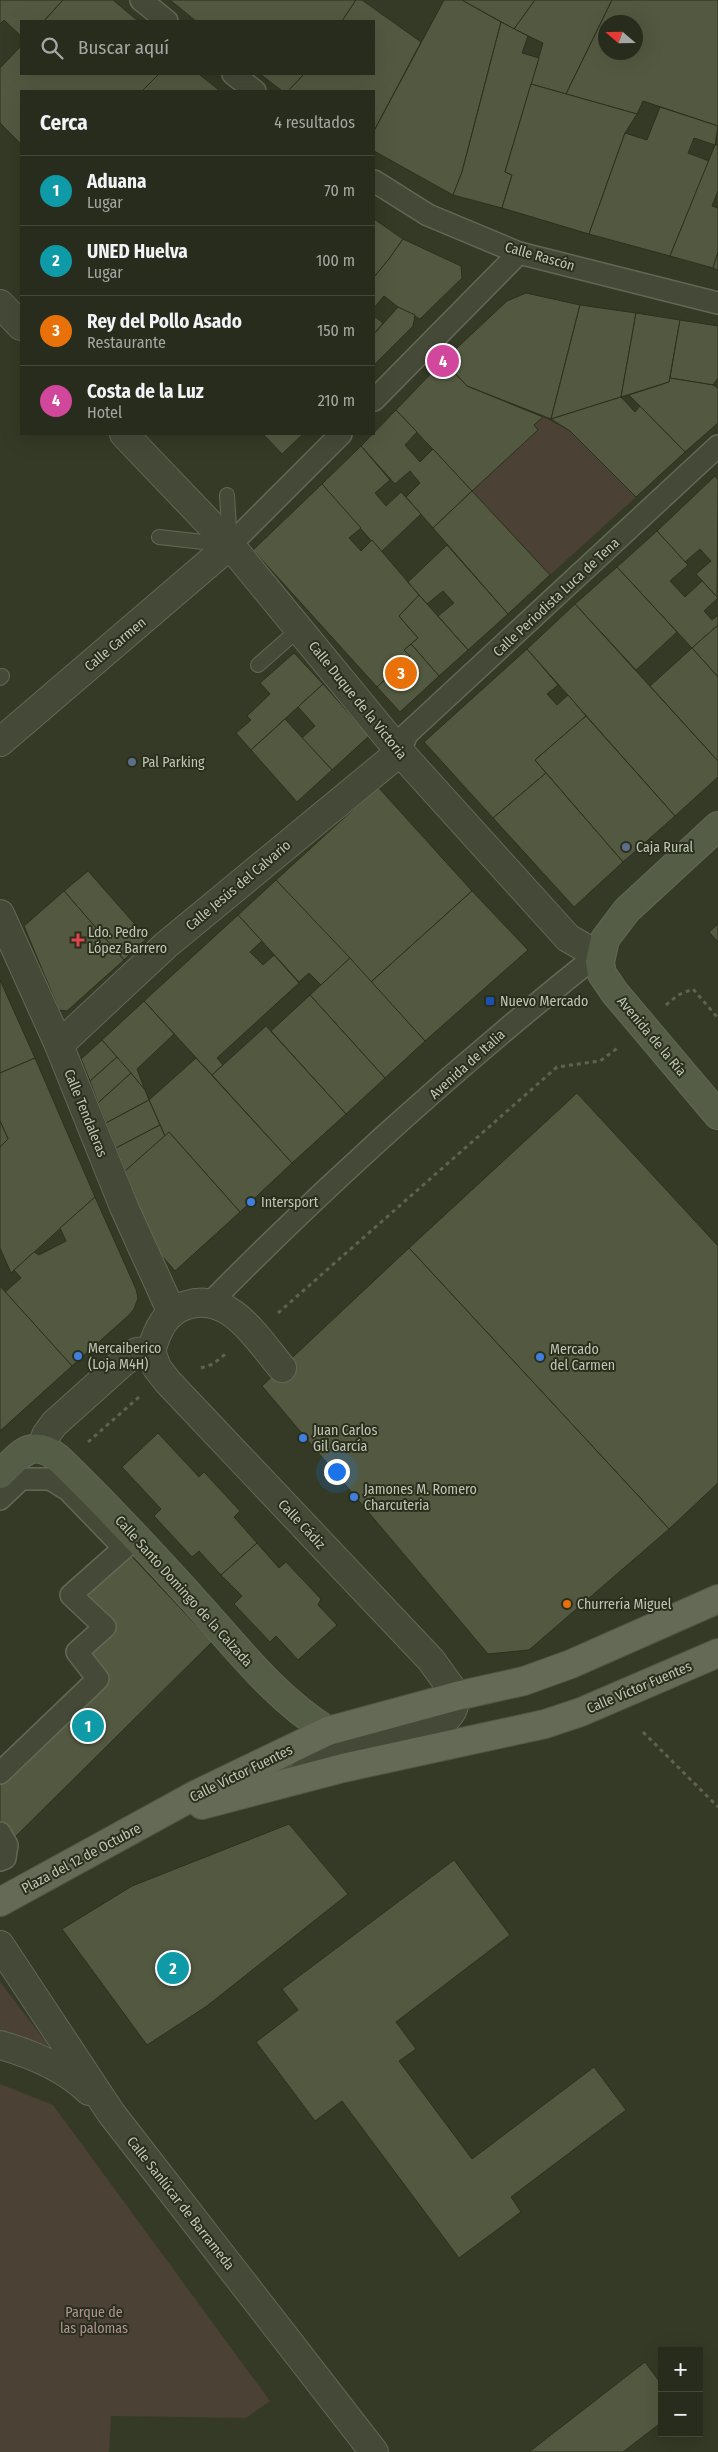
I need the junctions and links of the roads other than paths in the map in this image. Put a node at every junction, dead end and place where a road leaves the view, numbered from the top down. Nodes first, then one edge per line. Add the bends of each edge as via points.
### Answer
1 (141, 0) edge
2 (166, 20) edge
3 (234, 75) edge
4 (254, 90) edge
5 (375, 182) edge
6 (519, 253) junction
7 (718, 303) edge
8 (0, 304) edge
9 (20, 325) edge
10 (375, 399) edge
11 (125, 435) edge
12 (340, 435) edge
13 (718, 446) edge
14 (227, 495) dead end
15 (159, 536) dead end
16 (230, 545) junction
17 (299, 629) junction
18 (258, 665) dead end
19 (0, 742) edge
20 (400, 752) junction
21 (718, 826) edge
22 (0, 914) edge
23 (602, 951) junction
24 (59, 1045) junction
25 (718, 1115) edge
26 (211, 1302) junction
27 (172, 1313) junction
28 (151, 1351) junction
29 (282, 1368) dead end
30 (42, 1448) junction
31 (0, 1474) edge
32 (0, 1499) edge
33 (718, 1599) edge
34 (718, 1653) edge
35 (456, 1696) junction
36 (328, 1731) junction
37 (0, 1772) edge
38 (297, 1780) junction
39 (161, 1815) junction
40 (0, 1833) edge
41 (0, 1860) edge
42 (0, 1902) edge
43 (0, 1945) edge
44 (0, 2045) edge
45 (111, 2113) junction
46 (374, 2452) edge

1 - 2 street
3 - 4 street
5 - 6 street, Calle Rascón via 428,215
6 - 7 street, Calle Rascón
6 - 10 street
8 - 9 street
11 - 16 street, Calle Duque de la Victoria
12 - 16 street
13 - 20 street, Calle Periodista Luca de Tena via 408,734
14 - 16 lane
15 - 16 lane
16 - 17 street, Calle Duque de la Victoria
16 - 19 street, Calle Carmen
17 - 18 lane
17 - 20 street, Calle Duque de la Victoria
20 - 23 street, Calle Duque de la Victoria via 568,938 587,949
20 - 24 street, Calle Jesús del Calvario via 166,945
21 - 23 main road, Avenida de Italia via 627,910 605,939
22 - 24 street, Calle Tendaleras
23 - 25 main road, Avenida de la Ría via 602,974
23 - 26 street, Avenida de Italia via 511,1024 287,1226
24 - 27 street, Calle Tendaleras via 131,1223
26 - 27 street via 184,1305
26 - 29 street via 242,1321
27 - 28 street via 159,1328
28 - 30 street via 137,1352 122,1362 54,1424
28 - 35 street, Calle Cádiz via 157,1368 174,1388 431,1660
30 - 31 main road via 24,1452
30 - 36 main road, Calle Santo Domingo de la Calzada via 58,1458 142,1543 275,1690 300,1714
32 - 37 street via 22,1480 50,1479 83,1503 124,1548 71,1595 105,1627 77,1652 98,1680
33 - 35 main road, Calle Víctor Fuentes via 572,1664 524,1681
34 - 38 main road, Calle Víctor Fuentes via 581,1712 545,1724
35 - 36 main road, Calle Víctor Fuentes
35 - 38 street, Calle Víctor Fuentes via 452,1711 428,1730 354,1747 326,1757 308,1768
36 - 39 main road, Calle Víctor Fuentes via 256,1764
38 - 39 main road, Calle Víctor Fuentes
39 - 42 main road, Plaza del 12 de Octubre
40 - 41 street via 7,1844 5,1858
43 - 45 street, Calle Sanlúcar de Barrameda
44 - 45 street via 25,2052 60,2069 83,2085
45 - 46 street, Calle Sanlúcar de Barrameda

